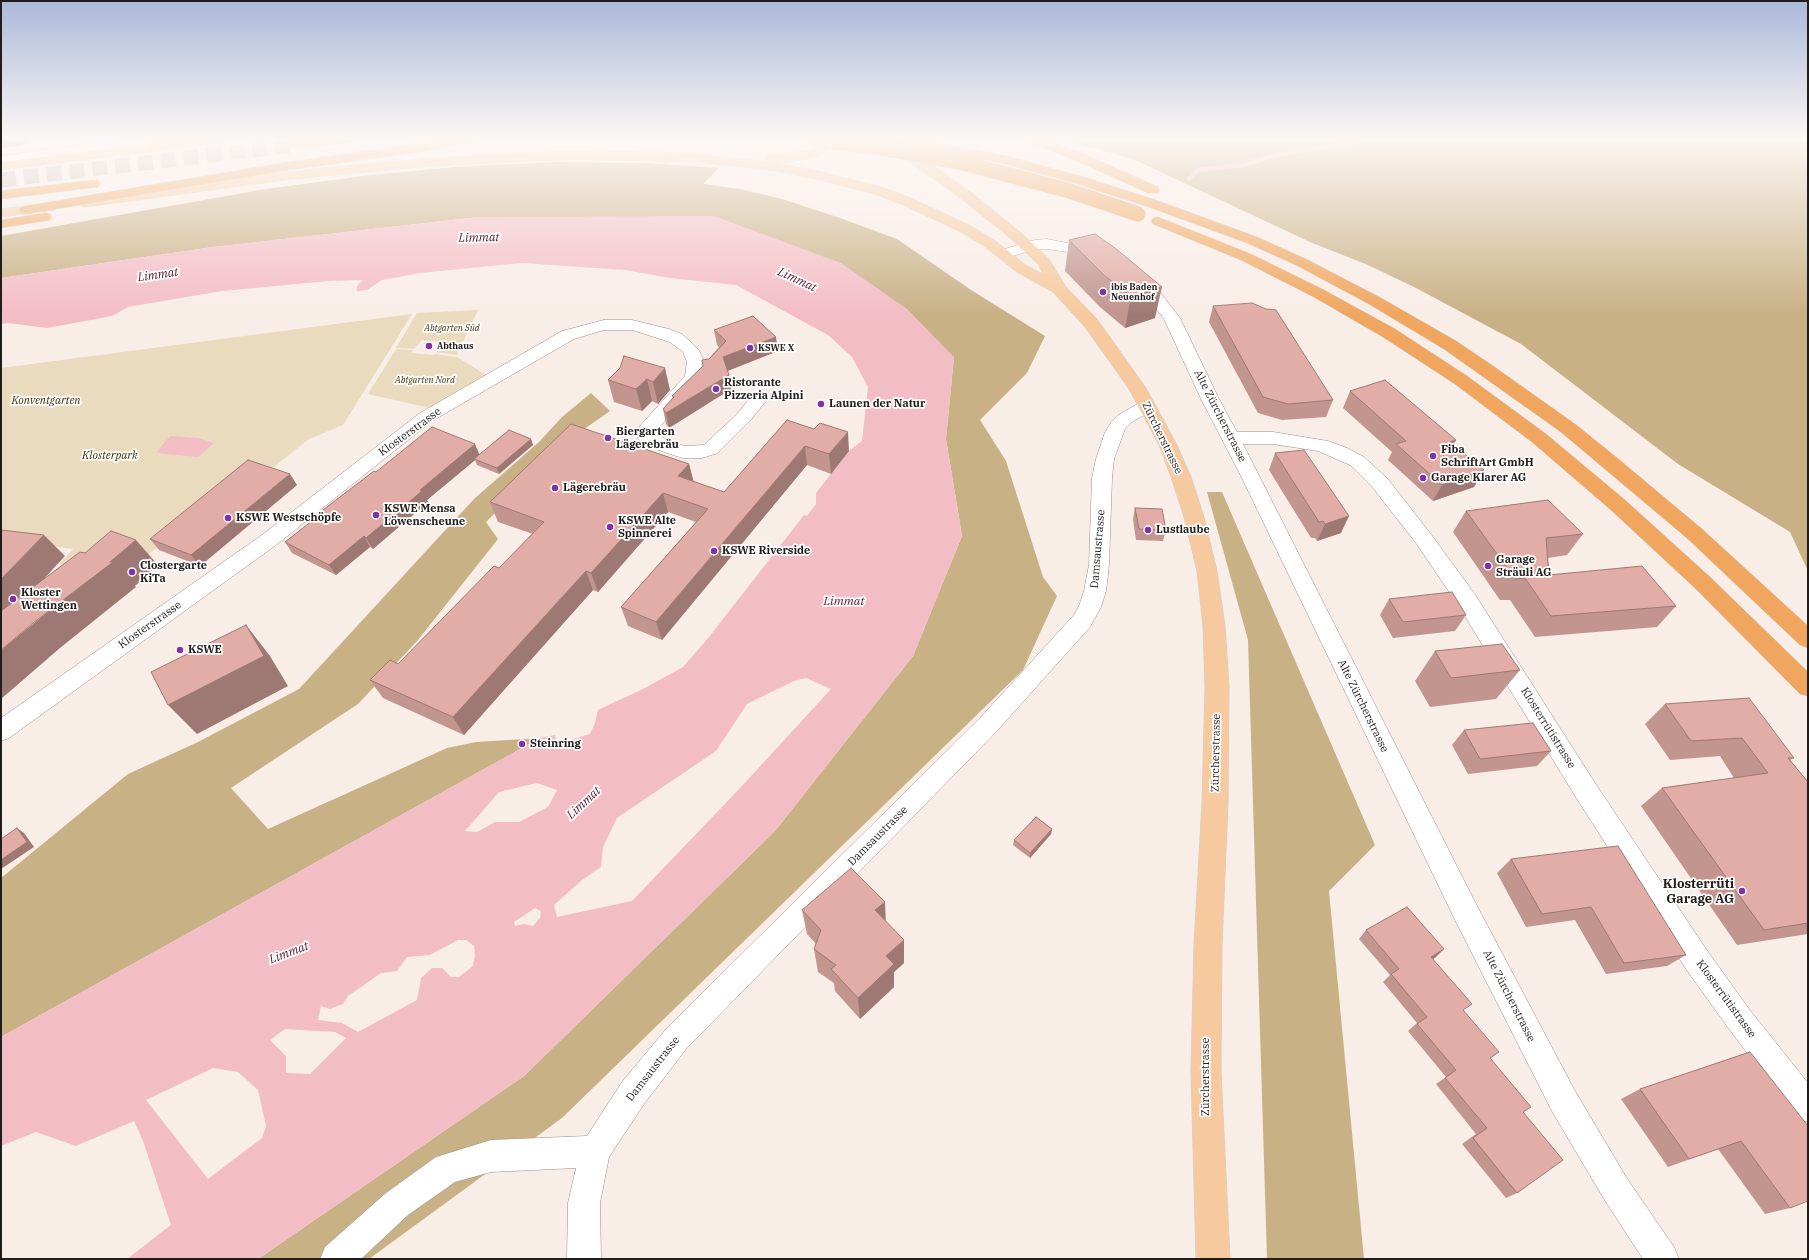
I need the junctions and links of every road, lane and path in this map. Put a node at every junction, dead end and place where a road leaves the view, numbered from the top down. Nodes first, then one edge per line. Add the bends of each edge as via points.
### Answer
1 (99, 198) edge
2 (126, 198) edge
3 (161, 198) edge
4 (897, 198) edge
5 (967, 198) edge
6 (1090, 198) edge
7 (1134, 198) edge
8 (1171, 198) edge
9 (26, 210) junction
10 (1, 213) edge
11 (1, 224) edge
12 (1252, 240) junction
13 (1028, 247) junction
14 (1004, 254) junction
15 (1059, 289) junction
16 (756, 402) dead end
17 (1147, 406) junction
18 (1231, 438) junction
19 (1808, 639) edge
20 (1808, 686) edge
21 (1, 731) edge
22 (1808, 1107) edge
23 (595, 1151) junction
24 (337, 1259) edge
25 (584, 1259) edge
26 (1213, 1259) edge
27 (1662, 1259) edge

1 - 9 highway
2 - 9 main road
3 - 11 highway
4 - 14 main road via 946,219
5 - 13 main road
6 - 20 highway, bridge via 1246,257 1390,333 1468,385 1539,438 1618,505 1703,583
7 - 12 highway
8 - 12 highway
9 - 10 main road
12 - 19 highway via 1338,281 1413,322 1527,398 1651,496
13 - 14 street, Alte Zürcherstrasse
13 - 15 main road via 1044,262
13 - 18 street, Alte Zürcherstrasse via 1047,244 1097,255 1147,286 1172,318
14 - 15 main road via 1022,269
15 - 17 main road, Zürcherstrasse via 1091,323
16 - 21 street, Klosterstrasse via 711,449 702,452 683,452 660,444 646,436 647,430 694,377 696,362 690,349 676,338 632,325 604,325 568,335 426,417 269,540
17 - 23 street, Damsaustrasse via 1126,418 1114,432 1102,478 1095,591 1082,621 988,725 676,1039 633,1093
17 - 26 main road, Zürcherstrasse via 1174,461 1194,518 1207,571 1214,626 1217,742 1208,945 1206,1071
18 - 22 street, Klosterrütistrasse via 1273,438 1321,445 1357,461 1380,482 1424,538 1466,599 1586,791 1696,959
18 - 27 street, Alte Zürcherstrasse via 1462,906 1560,1095 1615,1188
23 - 24 street via 491,1156 446,1168 397,1204
23 - 25 street, Damsaustrasse via 584,1203

